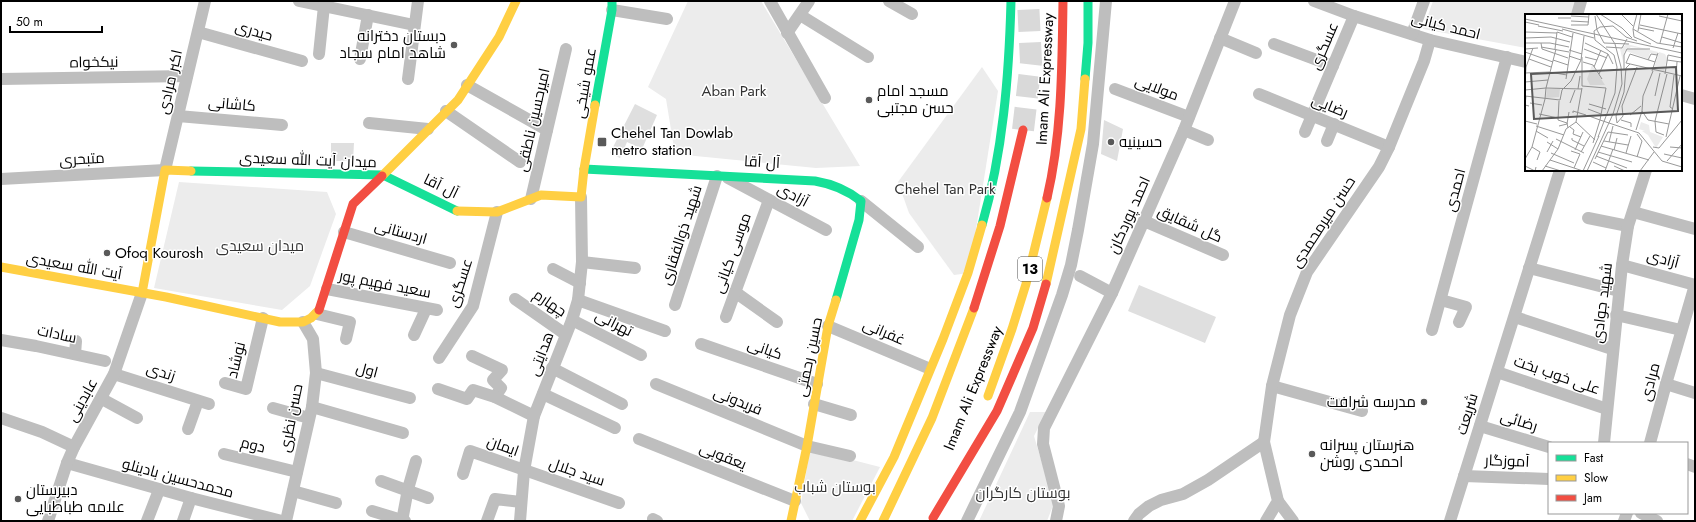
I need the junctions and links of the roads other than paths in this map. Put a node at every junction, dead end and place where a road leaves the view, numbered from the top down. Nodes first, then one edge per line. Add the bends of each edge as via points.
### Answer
1 (205, 1) edge
2 (302, 1) edge
3 (418, 1) edge
4 (516, 1) edge
5 (770, 1) edge
6 (889, 1) edge
7 (1004, 1) edge
8 (1011, 1) edge
9 (1063, 1) edge
10 (1088, 1) edge
11 (1106, 1) edge
12 (1235, 1) edge
13 (1314, 1) edge
14 (1424, 1) edge
15 (1581, 1) edge
16 (324, 6) junction
17 (612, 6) edge
18 (802, 6) edge
19 (355, 7) edge
20 (912, 14) dead end
21 (1577, 14) edge
22 (368, 15) junction
23 (1354, 16) junction
24 (667, 19) dead end
25 (414, 25) junction
26 (198, 32) junction
27 (787, 33) junction
28 (1412, 34) junction
29 (1010, 38) junction
30 (1220, 38) junction
31 (1430, 40) junction
32 (1274, 44) dead end
33 (566, 49) dead end
34 (1256, 53) dead end
35 (318, 54) dead end
36 (868, 57) dead end
37 (1507, 57) junction
38 (360, 59) dead end
39 (302, 61) dead end
40 (1525, 62) edge
41 (1333, 66) junction
42 (187, 76) junction
43 (1, 79) edge
44 (408, 79) dead end
45 (467, 85) junction
46 (1115, 89) dead end
47 (1259, 94) dead end
48 (1682, 96) edge
49 (825, 98) dead end
50 (1695, 98) edge
51 (446, 111) junction
52 (1312, 115) junction
53 (178, 116) junction
54 (1189, 117) junction
55 (369, 123) dead end
56 (1334, 124) junction
57 (282, 125) dead end
58 (428, 130) junction
59 (547, 130) junction
60 (1024, 130) tunnel mouth
61 (1184, 130) junction
62 (1305, 132) dead end
63 (1208, 140) dead end
64 (1327, 141) dead end
65 (1389, 147) junction
66 (520, 162) dead end
67 (584, 169) junction
68 (165, 170) junction
69 (1560, 171) edge
70 (1646, 171) edge
71 (383, 175) junction
72 (721, 176) junction
73 (1, 179) edge
74 (582, 197) junction
75 (531, 199) junction
76 (769, 200) junction
77 (861, 201) junction
78 (497, 212) junction
79 (1633, 212) junction
80 (1588, 218) dead end
81 (1144, 221) junction
82 (1628, 226) junction
83 (1695, 229) edge
84 (826, 230) dead end
85 (344, 232) junction
86 (918, 246) dead end
87 (1223, 255) dead end
88 (582, 262) junction
89 (450, 263) dead end
90 (1622, 265) junction
91 (1, 267) edge
92 (635, 268) dead end
93 (1529, 268) junction
94 (553, 269) dead end
95 (1080, 276) dead end
96 (580, 283) junction
97 (1695, 285) edge
98 (327, 289) junction
99 (1619, 291) junction
100 (142, 292) junction
101 (735, 292) junction
102 (1112, 293) junction
103 (515, 299) dead end
104 (578, 300) junction
105 (1441, 300) junction
106 (675, 305) dead end
107 (1691, 311) edge
108 (317, 314) junction
109 (1616, 315) junction
110 (726, 317) dead end
111 (1515, 317) junction
112 (263, 318) junction
113 (572, 320) junction
114 (303, 322) junction
115 (777, 322) dead end
116 (1460, 322) dead end
117 (828, 326) junction
118 (1432, 330) dead end
119 (1681, 330) junction
120 (665, 331) dead end
121 (39, 334) dead end
122 (566, 334) junction
123 (414, 335) dead end
124 (346, 339) dead end
125 (1, 340) edge
126 (76, 341) dead end
127 (701, 344) dead end
128 (36, 346) junction
129 (1612, 349) junction
130 (75, 354) junction
131 (641, 355) dead end
132 (472, 356) dead end
133 (440, 358) dead end
134 (105, 361) dead end
135 (552, 368) junction
136 (928, 368) dead end
137 (316, 372) junction
138 (1497, 372) junction
139 (114, 374) junction
140 (225, 383) dead end
141 (656, 384) dead end
142 (817, 384) junction
143 (1666, 384) junction
144 (1272, 386) junction
145 (438, 389) dead end
146 (1695, 393) edge
147 (543, 394) junction
148 (410, 398) dead end
149 (495, 398) junction
150 (102, 399) junction
151 (622, 404) dead end
152 (814, 404) junction
153 (984, 404) dead end
154 (273, 408) dead end
155 (1607, 409) junction
156 (1362, 411) dead end
157 (310, 413) junction
158 (851, 415) dead end
159 (534, 416) junction
160 (1, 418) edge
161 (137, 418) dead end
162 (1480, 426) junction
163 (614, 428) dead end
164 (188, 429) dead end
165 (403, 433) dead end
166 (639, 439) dead end
167 (1264, 442) junction
168 (1604, 442) edge
169 (1650, 442) edge
170 (808, 446) junction
171 (965, 446) dead end
172 (74, 447) junction
173 (1548, 447) edge
174 (224, 454) dead end
175 (850, 456) dead end
176 (416, 461) dead end
177 (67, 463) junction
178 (524, 471) junction
179 (297, 472) junction
180 (463, 474) dead end
181 (1464, 476) junction
182 (1548, 479) edge
183 (381, 481) dead end
184 (408, 489) junction
185 (159, 490) junction
186 (293, 491) junction
187 (190, 498) junction
188 (428, 498) dead end
189 (1278, 501) junction
190 (521, 502) junction
191 (795, 502) junction
192 (336, 503) dead end
193 (619, 503) dead end
194 (372, 511) dead end
195 (800, 514) dead end
196 (1643, 514) edge
197 (932, 520) edge
198 (48, 521) edge
199 (147, 521) edge
200 (182, 521) edge
201 (282, 521) edge
202 (286, 521) edge
203 (403, 521) edge
204 (487, 521) edge
205 (520, 521) edge
206 (791, 521) edge
207 (860, 521) edge
208 (883, 521) edge
209 (967, 521) edge
210 (1056, 521) edge
211 (1134, 521) edge
212 (1266, 521) edge
213 (1293, 521) edge
214 (1450, 521) edge
215 (1657, 521) edge

1 - 26 street, اکبر مرادی
2 - 16 street
3 - 25 street
4 - 45 main road via 499,37
5 - 27 street
6 - 20 street
7 - 29 main road
8 - 29 main road
9 - 153 main road, Imam Ali Expressway / 13 via 1062,74 1054,168 1026,284 994,382
10 - 197 main road via 1088,43 1081,129 1048,276 1033,328 997,411
11 - 209 street via 1092,144 1071,265 1020,412
12 - 30 street, احمد پوردکان
13 - 23 street, احمد کیانی
14 - 28 street
15 - 21 street
16 - 19 street
16 - 35 street
17 - 24 street
17 - 67 main road, عمو شیخی
18 - 27 street
18 - 36 street
19 - 22 street
22 - 25 street
22 - 38 street
23 - 28 street, احمد کیانی
23 - 41 street, عسگری
25 - 44 street
26 - 39 street, حیدری
26 - 42 street, اکبر مرادی
27 - 49 street
28 - 31 street, احمد کیانی
29 - 207 main road via 1000,142 987,208 968,273 894,457
30 - 34 street
30 - 54 street, احمد پوردکان
31 - 37 street, احمد کیانی
31 - 65 street, حسن میرمحمدی
32 - 41 street
33 - 59 street, امیرحسین ناطقی
37 - 40 street, احمد کیانی
37 - 105 street, احمدی
41 - 52 street, عسگری
42 - 43 street, نیکخواه
42 - 53 street, اکبر مرادی
45 - 51 main road via 458,100
45 - 59 street
46 - 54 street, مولایی
47 - 52 street, رضایی
48 - 50 street
51 - 58 main road
51 - 66 street
52 - 56 street, رضایی
52 - 62 street, عسگری
53 - 57 street, کاشانی
53 - 68 street, اکبر مرادی
54 - 61 street, احمد پوردکان
55 - 58 street
56 - 64 street
56 - 65 street, رضایی
58 - 71 main road
59 - 75 street, امیرحسین ناطقی
60 - 208 main road, Imam Ali Expressway via 996,239 952,370 900,490
61 - 63 street
61 - 81 street, احمد پوردکان
65 - 144 street, حسن میرمحمدی via 1379,167 1307,272 1290,315
67 - 72 main road, آل آقا
67 - 74 main road, عمو شیخی
68 - 71 main road, میدان آیت الله سعیدی
68 - 73 street, متبحری
68 - 100 main road
69 - 93 street, شریعت
70 - 79 street, شهید جوادی
71 - 78 main road, آل آقا via 454,211
71 - 85 main road, میدان آیت الله سعیدی via 353,204
72 - 76 street, آزادی
72 - 77 main road, آل آقا via 836,184
72 - 106 street, شهید ذوالفقاری
74 - 75 main road, آل آقا via 541,195
74 - 88 street, هدایتی
75 - 78 main road, آل آقا
76 - 84 street, آزادی
76 - 101 street, موسی کیانی
77 - 86 street, آل آقا
77 - 117 main road, حسین رحمتی via 859,220 842,286
78 - 133 street, عسگری via 473,306
79 - 82 street, شهید جوادی
79 - 83 street
80 - 82 street
81 - 87 street, گل شقایق
81 - 102 street, احمد پوردکان
82 - 90 street, شهید جوادی
85 - 89 street, اردستانی
85 - 98 main road, میدان آیت الله سعیدی
88 - 92 street
88 - 96 street, هدایتی
90 - 97 street, آزادی
90 - 99 street, شهید جوادی
91 - 100 main road, آیت الله سعیدی
93 - 99 street
93 - 111 street, شریعت
94 - 96 street
95 - 102 street
96 - 104 street, هدایتی
97 - 107 street, مرادی
98 - 108 main road, میدان آیت الله سعیدی
98 - 123 street, سعید فهیم پور via 431,310
99 - 109 street, شهید جوادی
100 - 112 main road
100 - 139 street, عابدینی
101 - 110 street, موسی کیانی
101 - 115 street
102 - 210 street, احمد پوردکان via 1044,428 1043,444 1060,506
103 - 122 street, چهارم
104 - 113 street, هدایتی
104 - 120 street
105 - 116 street via 1466,307
105 - 118 street, احمدی
107 - 119 street, مرادی
108 - 114 main road
108 - 124 street via 350,322
109 - 119 street
109 - 129 street, شهید جوادی
111 - 129 street
111 - 138 street, شریعت
112 - 114 main road
112 - 140 street, نوشاد via 246,388
113 - 122 street, هدایتی
113 - 131 street, تهرانی
114 - 137 street, حسن نظری via 313,339
117 - 136 street, غفرانی
117 - 142 main road, حسین رحمتی
119 - 143 street, مرادی
121 - 128 street
122 - 135 street, هدایتی
125 - 128 street, سادات
126 - 130 street
127 - 142 street, کیانی
128 - 130 street, سادات
129 - 155 street, شهید جوادی
130 - 134 street, سادات
132 - 149 street via 502,370 493,380 501,388
135 - 147 street, هدایتی
135 - 151 street
137 - 148 street, اول
137 - 157 street, حسن نظری
138 - 155 street, علی خوب بخت
138 - 162 street, شریعت
139 - 150 street, عابدینی
139 - 164 street, زندی via 203,402
141 - 170 street, فریدونی
142 - 152 main road, حسین رحمتی
143 - 146 street
143 - 169 street, مرادی
144 - 156 street
144 - 167 street, حسن میرمحمدی
145 - 149 street via 467,400 473,390
147 - 159 street, هدایتی
147 - 163 street
149 - 159 street
150 - 161 street
150 - 172 street, عابدینی
152 - 158 street
152 - 170 main road, حسین رحمتی
154 - 157 street
155 - 168 street, شهید جوادی
157 - 165 street
157 - 179 street, حسن نظری
159 - 178 street, هدایتی
160 - 172 street via 42,432
162 - 173 street, رضائی
162 - 181 street, شریعت
166 - 191 street, یعقوبی
167 - 189 street, حسن میرمحمدی
167 - 211 street via 1183,494 1149,506
170 - 175 street, فریدونی
170 - 191 main road, حسین رحمتی
171 - 197 main road, Imam Ali Expressway
172 - 177 street, عابدینی
174 - 179 street, دوم
176 - 184 street
177 - 185 street, محمدحسین بادینلو
177 - 198 street, عابدینی
178 - 180 street, ایمان via 470,451
178 - 190 street, هدایتی
178 - 193 street, سید جلال
179 - 186 street, حسن نظری
181 - 182 street, آموزگار
181 - 214 street, شریعت
183 - 184 street
184 - 188 street
184 - 203 street
185 - 187 street, محمدحسین بادینلو
185 - 199 street
186 - 192 street
186 - 202 street, حسن نظری
187 - 200 street
187 - 201 street, محمدحسین بادینلو
189 - 212 street
189 - 213 street
190 - 204 street via 495,499
190 - 205 street, هدایتی
191 - 195 main road
191 - 206 main road, حسین رحمتی
194 - 203 street
196 - 215 street

